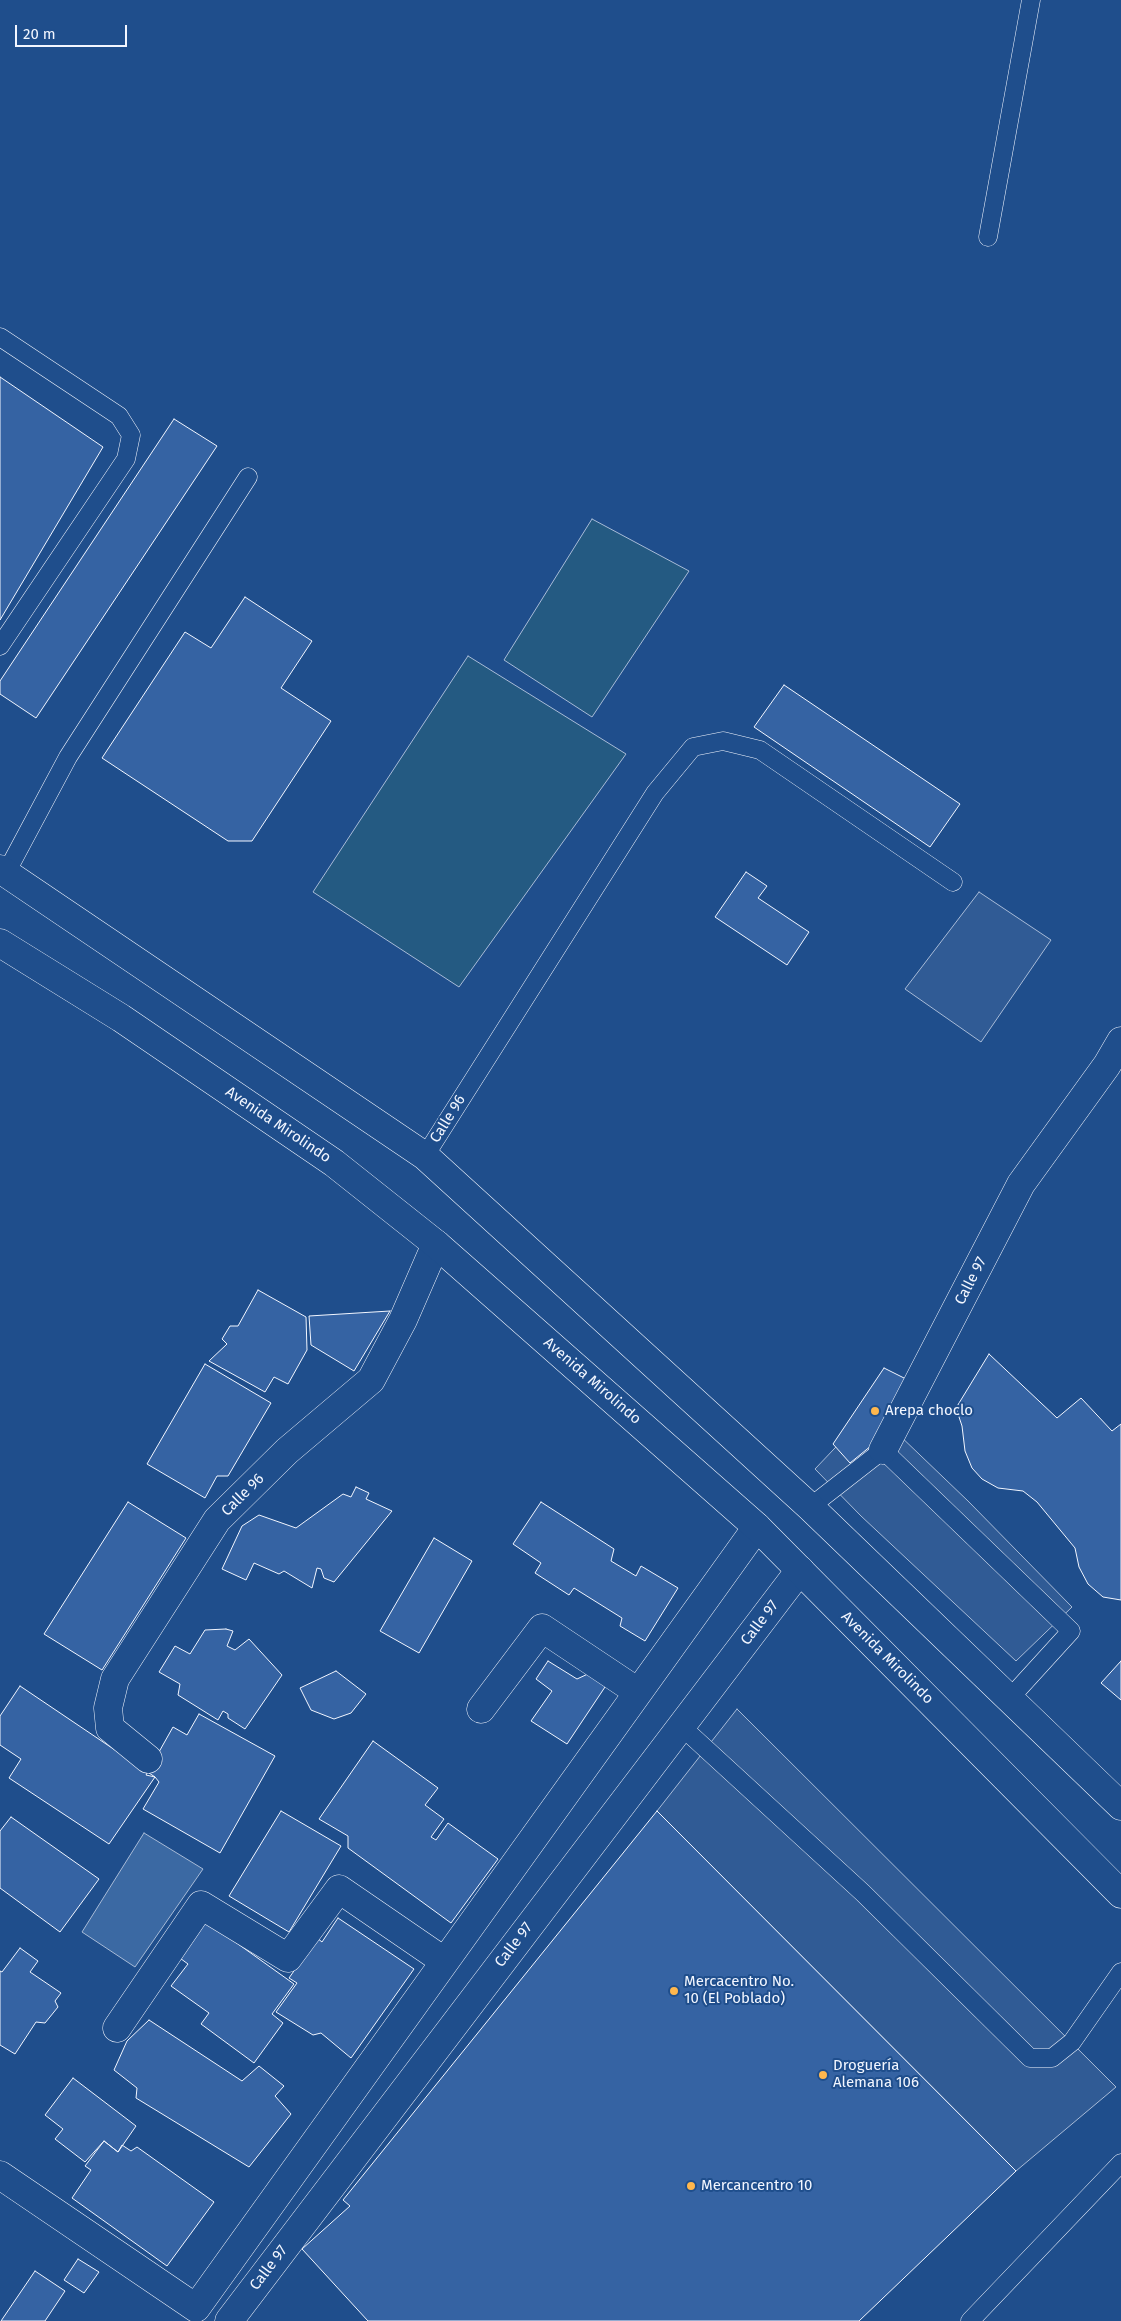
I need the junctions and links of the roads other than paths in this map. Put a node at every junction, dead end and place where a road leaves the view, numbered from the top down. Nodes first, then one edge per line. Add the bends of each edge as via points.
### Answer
1 (1030, 0) edge
2 (988, 237) dead end
3 (0, 336) edge
4 (248, 477) dead end
5 (0, 646) edge
6 (3, 871) edge
7 (953, 882) dead end
8 (0, 943) edge
9 (1121, 1041) edge
10 (426, 1156) junction
11 (436, 1244) junction
12 (884, 1450) junction
13 (810, 1507) junction
14 (757, 1527) junction
15 (800, 1570) junction
16 (638, 1692) junction
17 (1010, 1698) junction
18 (481, 1709) dead end
19 (681, 1726) junction
20 (148, 1759) dead end
21 (1121, 1806) edge
22 (1121, 1894) edge
23 (444, 1961) junction
24 (1121, 1972) edge
25 (117, 2028) dead end
26 (1121, 2163) edge
27 (0, 2175) edge
28 (229, 2321) edge
29 (970, 2321) edge

1 - 2 lane
3 - 5 lane via 119,416 131,435 126,459
4 - 6 lane via 68,757
6 - 10 street
7 - 10 lane, Calle 96 via 760,750 723,741 693,747 655,793
8 - 11 street, Avenida Mirolindo via 120,1018 334,1163
9 - 12 street, Calle 97 via 1022,1184
10 - 13 street
11 - 14 street, Avenida Mirolindo
11 - 20 street, Calle 96 via 404,1320 372,1380 287,1451 217,1520 115,1679 108,1708 110,1728
12 - 13 lane, Calle 97
12 - 17 lane via 1071,1631
13 - 17 street
14 - 15 street, Avenida Mirolindo
14 - 16 street
15 - 19 street, Calle 97
15 - 22 street, Avenida Mirolindo
16 - 18 street via 542,1628
16 - 23 street
17 - 21 street
19 - 24 lane via 863,1892 1030,2058 1052,2058 1072,2042
19 - 28 street, Calle 97
23 - 25 street via 339,1889 288,1958 201,1905
23 - 27 street via 196,2308
26 - 29 lane

